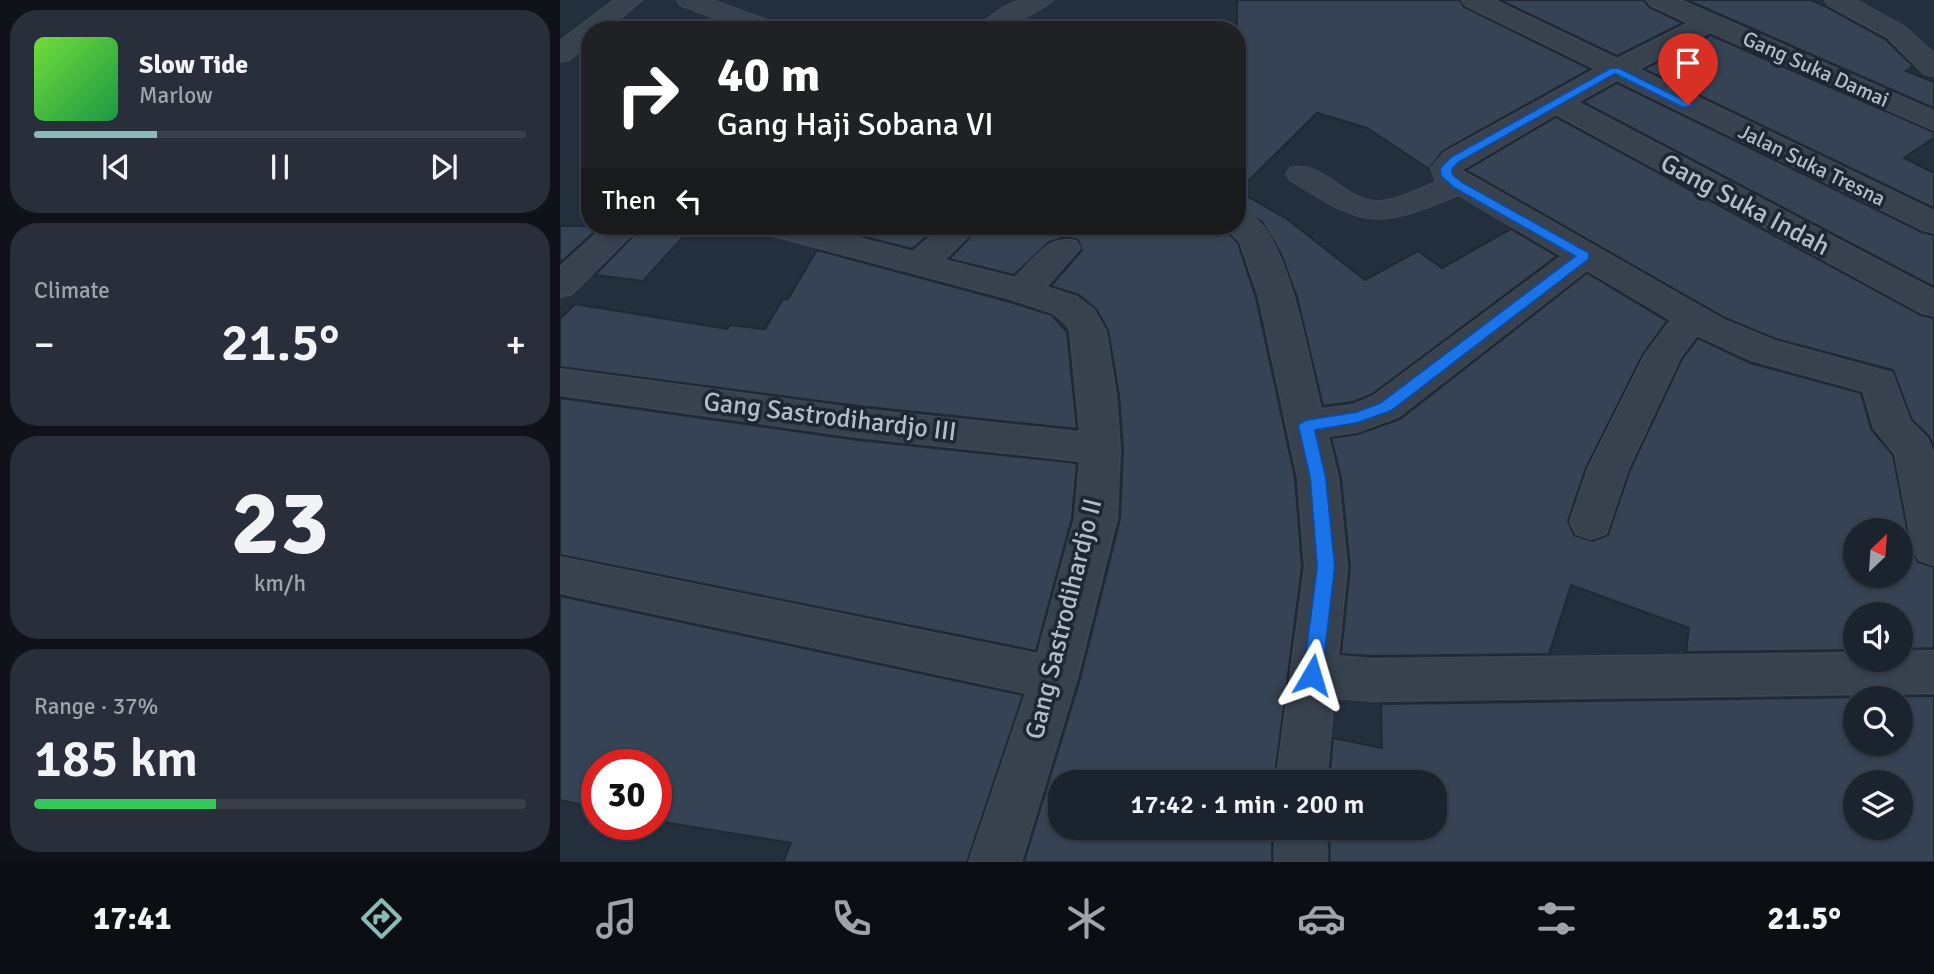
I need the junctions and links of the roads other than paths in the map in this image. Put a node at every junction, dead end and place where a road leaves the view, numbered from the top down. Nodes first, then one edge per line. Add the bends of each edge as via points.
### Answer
1 (630, 0) edge
2 (689, 0) edge
3 (771, 0) edge
4 (1041, 0) edge
5 (1474, 0) edge
6 (1659, 0) edge
7 (1837, 0) edge
8 (743, 18) junction
9 (602, 21) edge
10 (750, 21) edge
11 (999, 21) edge
12 (1710, 22) junction
13 (581, 37) edge
14 (560, 54) edge
15 (1934, 68) edge
16 (1615, 70) junction
17 (1557, 103) junction
18 (1934, 121) edge
19 (1301, 174) dead end
20 (1457, 184) junction
21 (1934, 223) edge
22 (1246, 229) edge
23 (614, 235) edge
24 (808, 235) edge
25 (952, 235) edge
26 (1064, 248) dead end
27 (1584, 256) junction
28 (919, 264) junction
29 (560, 286) edge
30 (1022, 291) junction
31 (1934, 305) edge
32 (1693, 318) junction
33 (560, 382) edge
34 (1306, 425) junction
35 (1100, 449) junction
36 (1591, 522) dead end
37 (1934, 548) edge
38 (560, 575) edge
39 (1934, 672) edge
40 (1312, 675) junction
41 (1054, 678) junction
42 (1302, 770) edge
43 (1301, 840) edge
44 (995, 862) edge
45 (1301, 862) edge

1 - 9 street
2 - 8 street
3 - 8 street
4 - 11 street
5 - 16 street
6 - 12 street, Gang Suka Damai
7 - 15 street via 1896,32
8 - 10 street
12 - 16 street
12 - 18 street, Gang Suka Damai
13 - 14 street
16 - 17 street
16 - 21 street, Jalan Suka Tresna
17 - 20 street via 1455,159 1446,168 1447,176
17 - 31 street, Gang Suka Indah
19 - 20 street via 1355,206 1371,210
20 - 27 street
22 - 34 street via 1255,238 1276,297
23 - 29 street
24 - 28 street, Gang Sastrodihardjo II
25 - 28 street
26 - 30 street
27 - 32 street
27 - 34 street via 1385,407 1357,418
28 - 30 street, Gang Sastrodihardjo II
30 - 35 street, Gang Sastrodihardjo II via 1065,305 1082,318 1088,331
32 - 36 street via 1663,355 1608,469
32 - 37 street via 1764,351 1879,382 1892,428 1913,447
33 - 35 street, Gang Sastrodihardjo III via 858,423
34 - 40 street via 1318,478 1326,567
35 - 41 street, Gang Sastrodihardjo II via 1096,518
38 - 41 street
39 - 40 street via 1372,680
40 - 42 street
41 - 44 street, Gang Sastrodihardjo II
43 - 45 street

